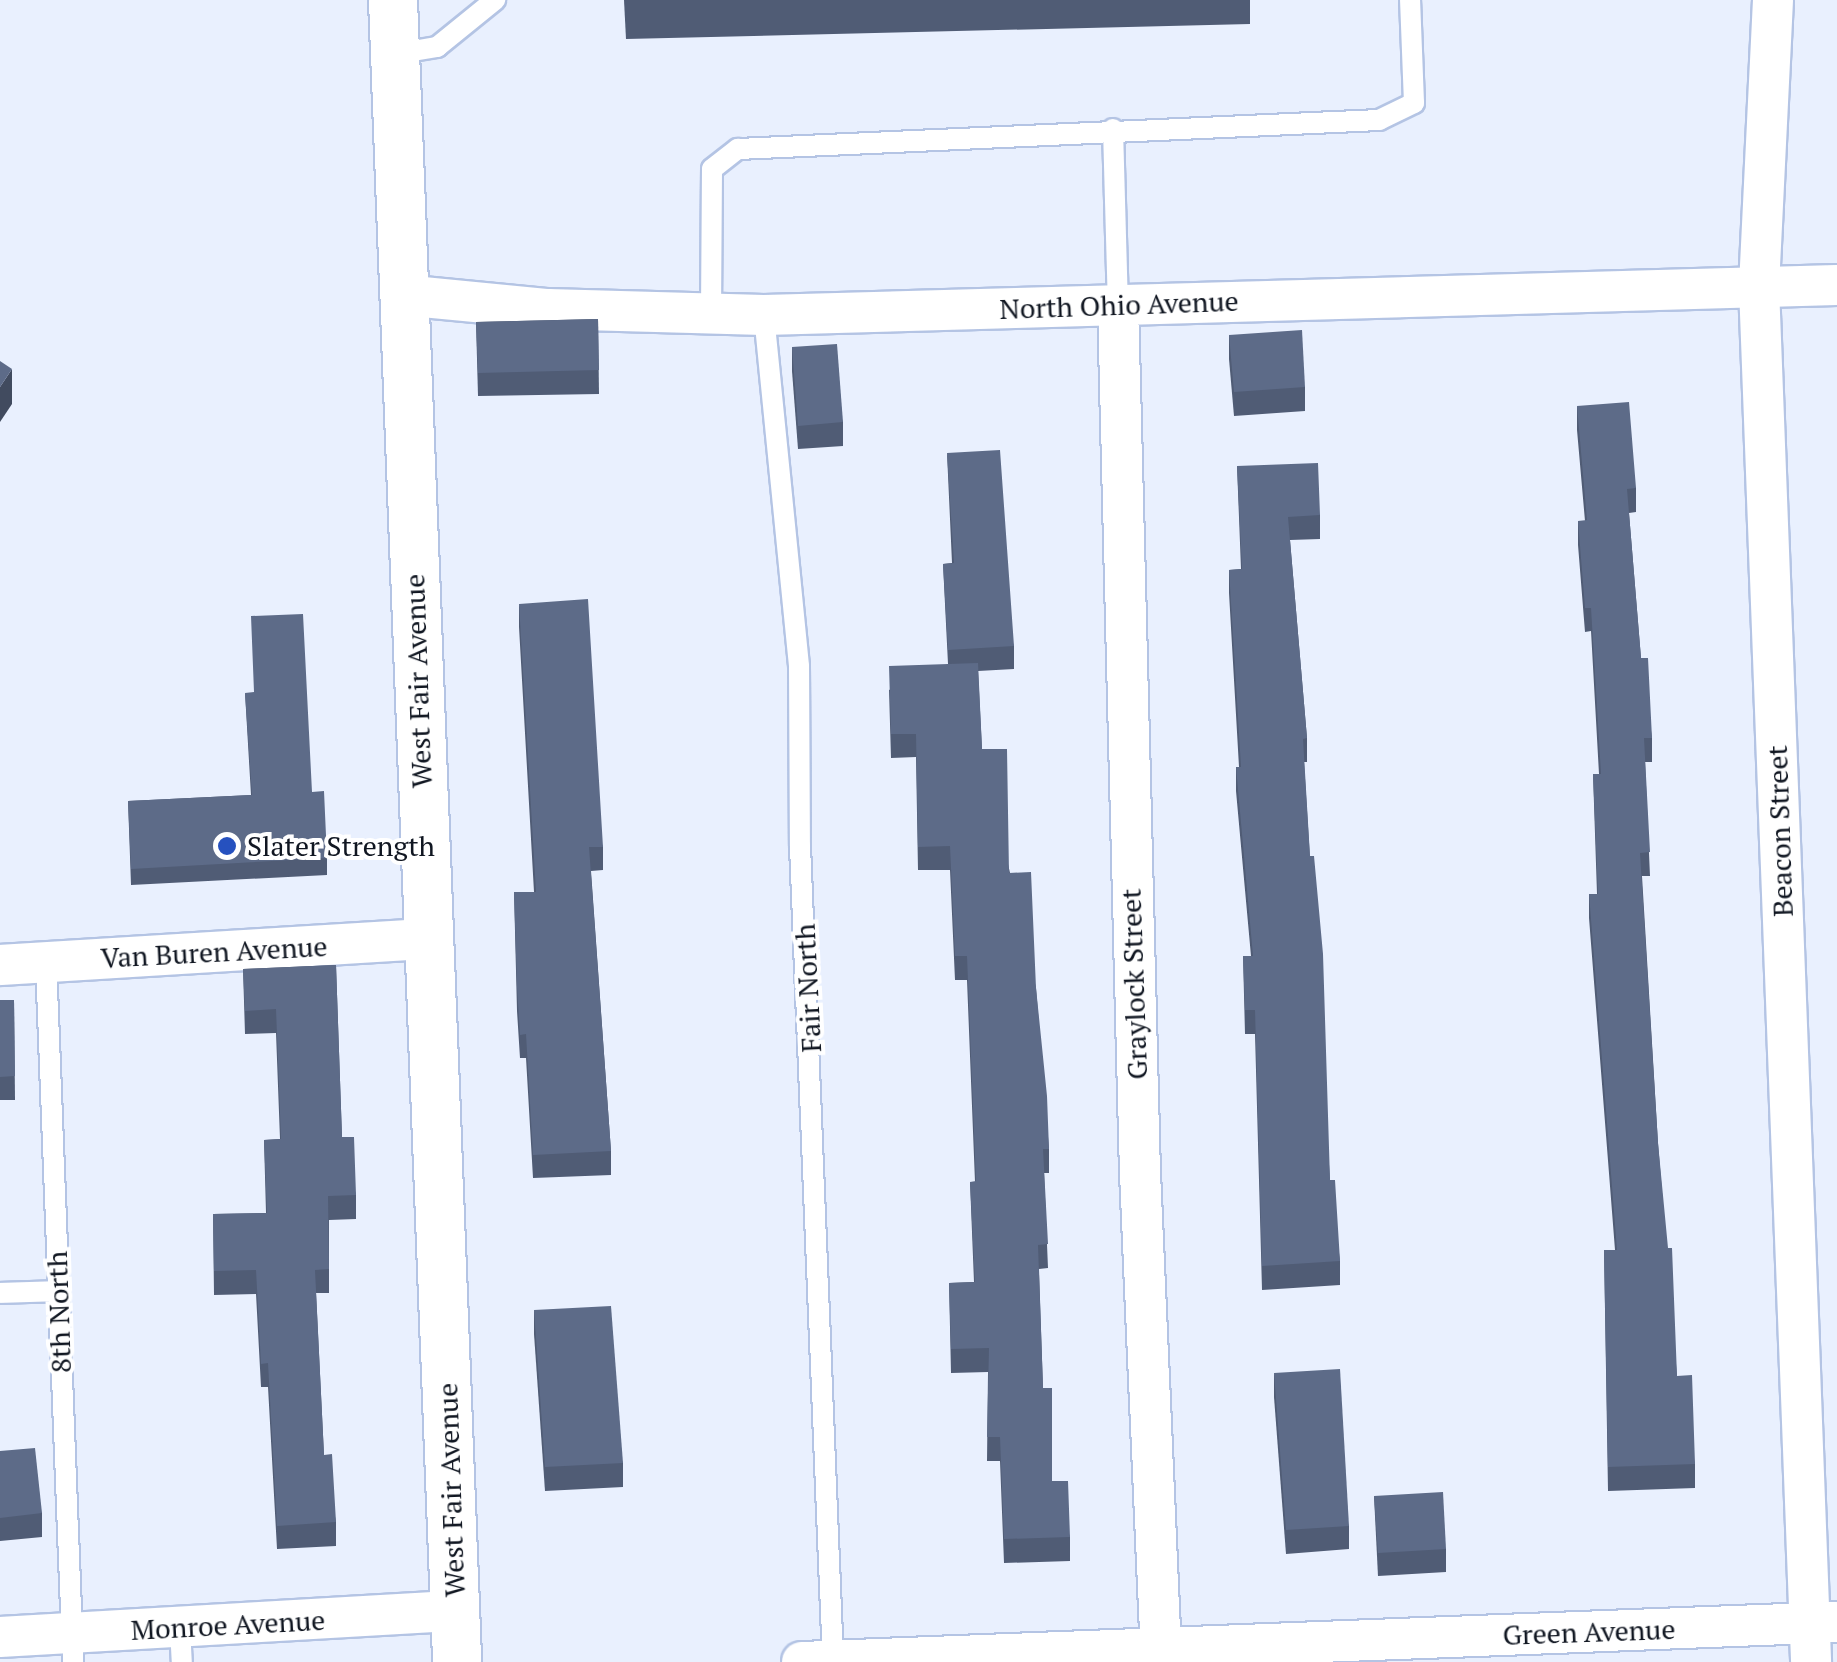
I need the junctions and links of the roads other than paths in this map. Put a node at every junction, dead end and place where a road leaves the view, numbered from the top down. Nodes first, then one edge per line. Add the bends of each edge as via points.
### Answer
1 (393, 0) edge
2 (494, 0) edge
3 (1410, 0) edge
4 (1772, 0) edge
5 (394, 54) junction
6 (1113, 129) junction
7 (1837, 285) edge
8 (1759, 287) junction
9 (402, 296) junction
10 (1118, 306) junction
11 (711, 312) junction
12 (764, 315) junction
13 (429, 938) junction
14 (46, 962) junction
15 (0, 966) edge
16 (58, 1291) junction
17 (0, 1293) edge
18 (455, 1611) junction
19 (1819, 1635) edge
20 (0, 1637) edge
21 (182, 1645) edge
22 (73, 1648) edge
23 (1161, 1656) edge
24 (832, 1661) edge
25 (457, 1662) edge
26 (802, 1662) edge

1 - 5 street, West Fair Avenue
2 - 5 lane via 437,48
3 - 6 lane via 1414,103 1378,120
4 - 8 street, Beacon Street
5 - 9 street, West Fair Avenue
6 - 10 lane
6 - 11 lane via 738,149 712,169
7 - 8 street, North Ohio Avenue
8 - 10 street, North Ohio Avenue
8 - 19 street, Beacon Street
9 - 11 street, North Ohio Avenue
9 - 13 street, West Fair Avenue
10 - 12 street, North Ohio Avenue
10 - 23 street, Graylock Street via 1138,1133
11 - 12 street, North Ohio Avenue
12 - 24 lane, Fair North via 798,666
13 - 14 street, Van Buren Avenue
13 - 18 street, West Fair Avenue
14 - 15 street, Van Buren Avenue
14 - 16 lane, 8th North
16 - 17 lane
16 - 22 lane, 8th North
18 - 21 street, Monroe Avenue
18 - 25 street, West Fair Avenue
19 - 23 street, Green Avenue
20 - 22 street, Monroe Avenue
21 - 22 street, Monroe Avenue
23 - 24 street, Green Avenue
24 - 26 street, Green Avenue

